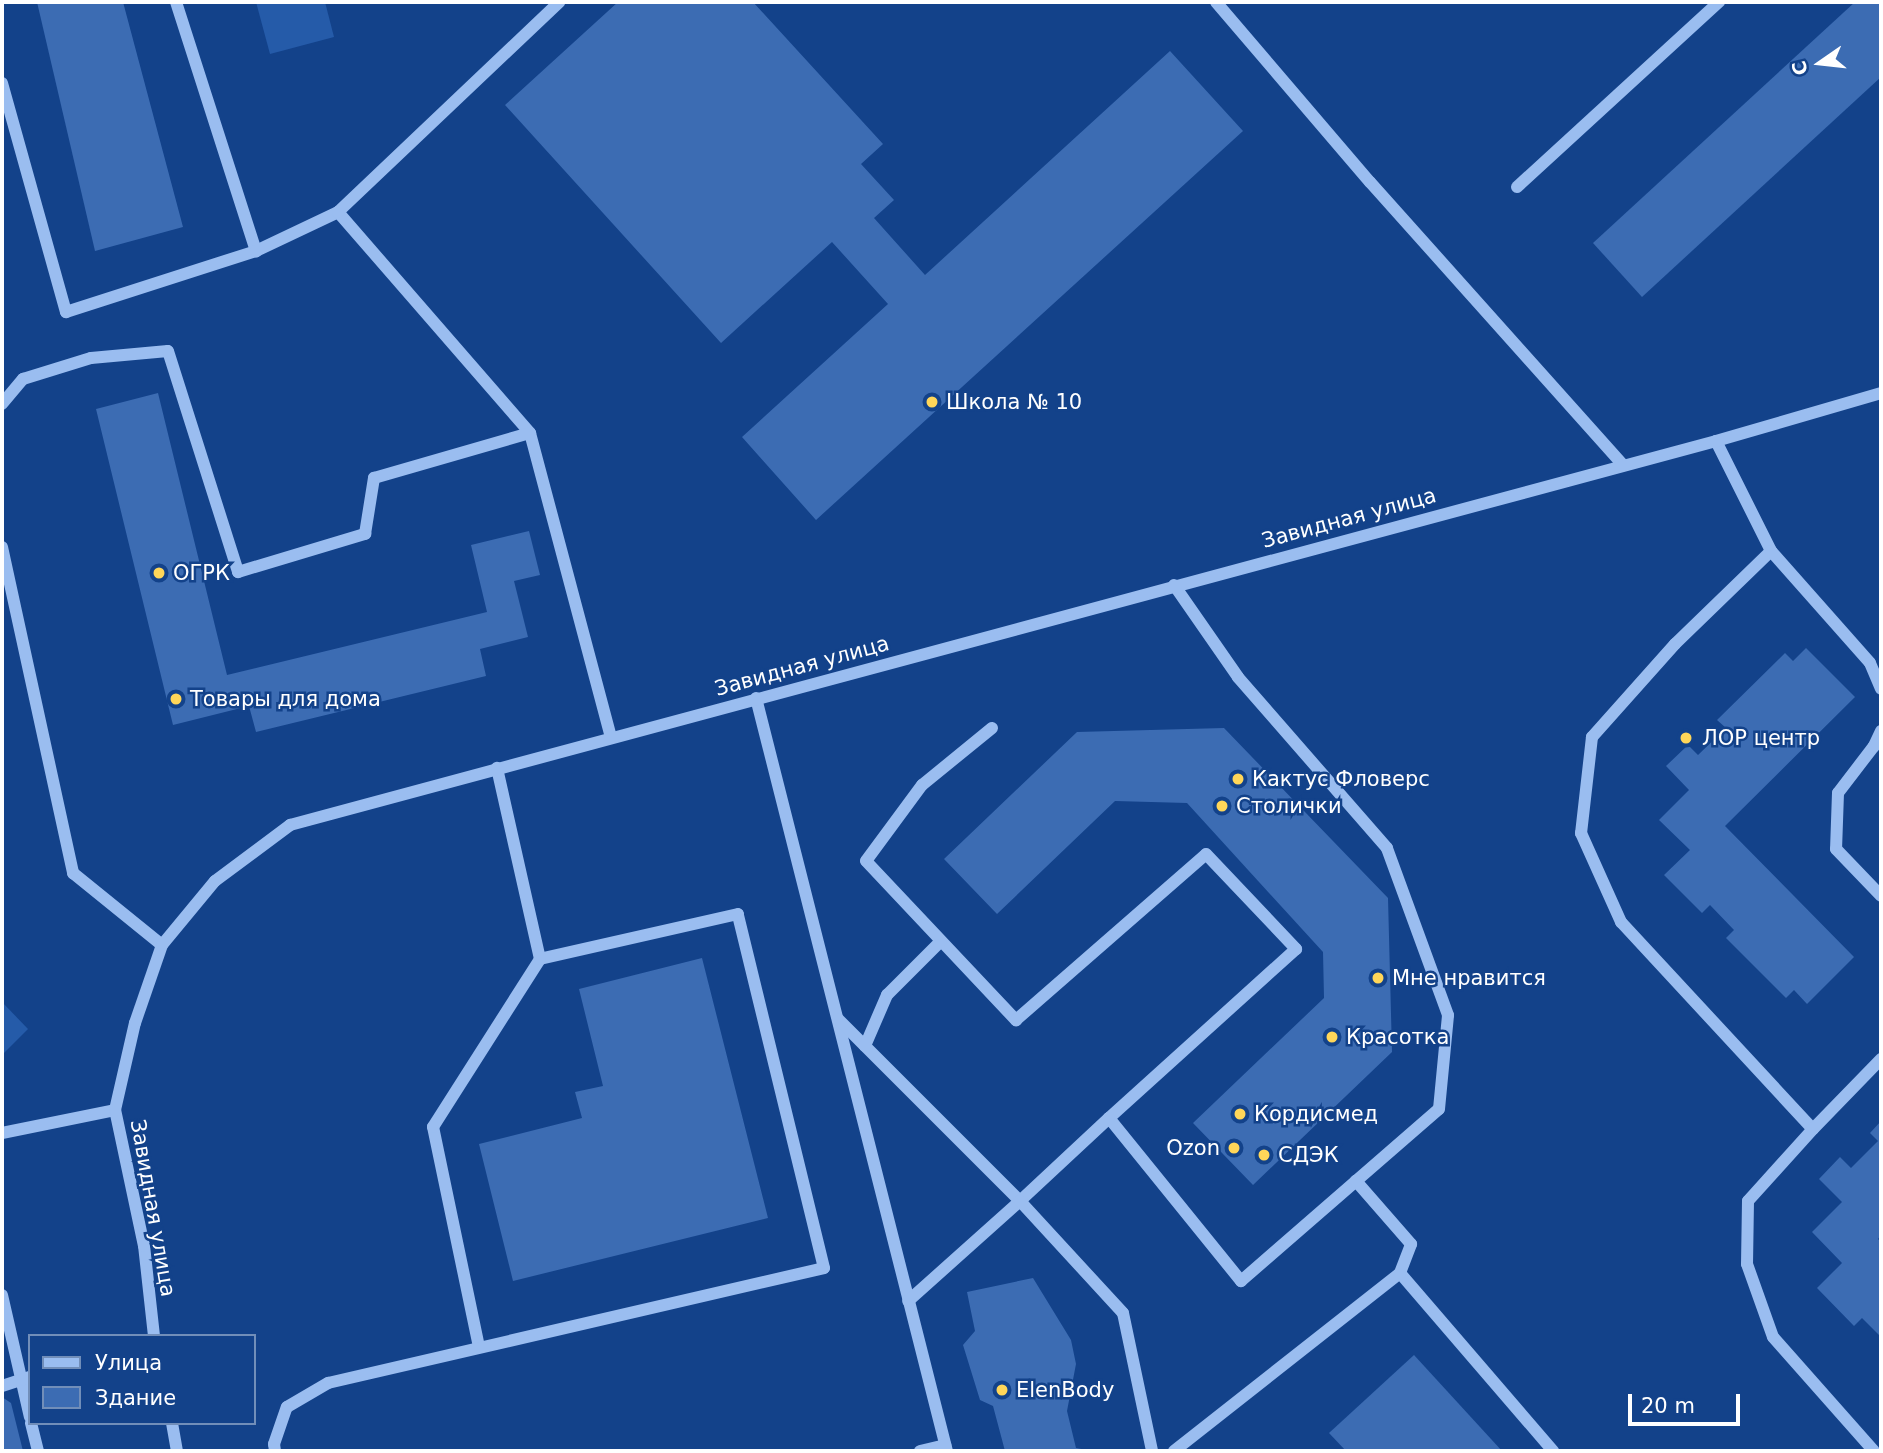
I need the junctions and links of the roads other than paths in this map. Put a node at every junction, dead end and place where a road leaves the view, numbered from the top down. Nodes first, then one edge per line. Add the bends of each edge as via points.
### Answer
1 (176, 2) edge
2 (559, 2) edge
3 (1216, 2) edge
4 (1719, 2) edge
5 (2, 83) edge
6 (1517, 187) dead end
7 (338, 212) junction
8 (256, 251) junction
9 (1881, 393) edge
10 (2, 404) edge
11 (530, 433) junction
12 (1716, 441) junction
13 (1623, 465) junction
14 (2, 547) edge
15 (1771, 551) junction
16 (1174, 585) junction
17 (1881, 689) edge
18 (756, 698) junction
19 (992, 728) dead end
20 (1881, 731) edge
21 (611, 737) junction
22 (496, 768) junction
23 (1881, 896) edge
24 (941, 941) junction
25 (163, 945) junction
26 (540, 959) junction
27 (837, 1018) junction
28 (865, 1046) junction
29 (1881, 1059) edge
30 (116, 1110) junction
31 (1109, 1118) junction
32 (1813, 1129) junction
33 (2, 1133) edge
34 (1356, 1181) junction
35 (1020, 1201) junction
36 (1400, 1273) junction
37 (2, 1294) edge
38 (908, 1301) junction
39 (152, 1334) edge
40 (479, 1348) junction
41 (25, 1379) edge
42 (2, 1385) edge
43 (28, 1402) edge
44 (32, 1425) edge
45 (172, 1425) edge
46 (946, 1448) edge
47 (38, 1451) edge
48 (177, 1451) edge
49 (275, 1451) edge
50 (920, 1451) edge
51 (1152, 1451) edge
52 (1174, 1451) edge
53 (1553, 1451) edge
54 (1874, 1451) edge

1 - 8 street
2 - 7 street
3 - 13 street
4 - 6 street
5 - 8 street via 66,312
7 - 8 street
7 - 11 street
9 - 12 street, Завидная улица
10 - 11 street via 23,379 91,358 167,351 238,572 365,534 374,478
11 - 21 street
12 - 13 street, Завидная улица
12 - 15 street
13 - 16 street, Завидная улица
14 - 25 street via 73,873
15 - 17 street via 1870,663
15 - 32 street via 1675,644 1592,737 1581,833 1621,922
16 - 18 street, Завидная улица
16 - 34 street via 1238,677 1387,848 1448,1015 1439,1109
18 - 21 street, Завидная улица
18 - 27 street
19 - 24 street via 922,785 866,861
20 - 23 street via 1838,793 1836,849
21 - 22 street, Завидная улица
22 - 25 street, Завидная улица via 290,825 215,881
22 - 26 street
24 - 28 street via 887,995
24 - 31 street via 1016,1020 1206,854 1296,949
25 - 30 street, Завидная улица via 135,1023
26 - 40 street via 433,1127
26 - 40 street via 738,914 824,1268
27 - 28 street
27 - 38 street
28 - 35 street
29 - 32 street
30 - 33 street
30 - 39 street, Завидная улица via 144,1246
31 - 34 street via 1241,1281
31 - 35 street
32 - 54 street via 1748,1201 1747,1264 1773,1337
34 - 36 street via 1411,1244
35 - 38 street
35 - 51 street via 1123,1313
36 - 52 street
36 - 53 street
37 - 41 street
38 - 46 street
40 - 49 street via 328,1383 287,1407
41 - 42 street
41 - 43 street
44 - 47 street
45 - 48 street
46 - 50 street

